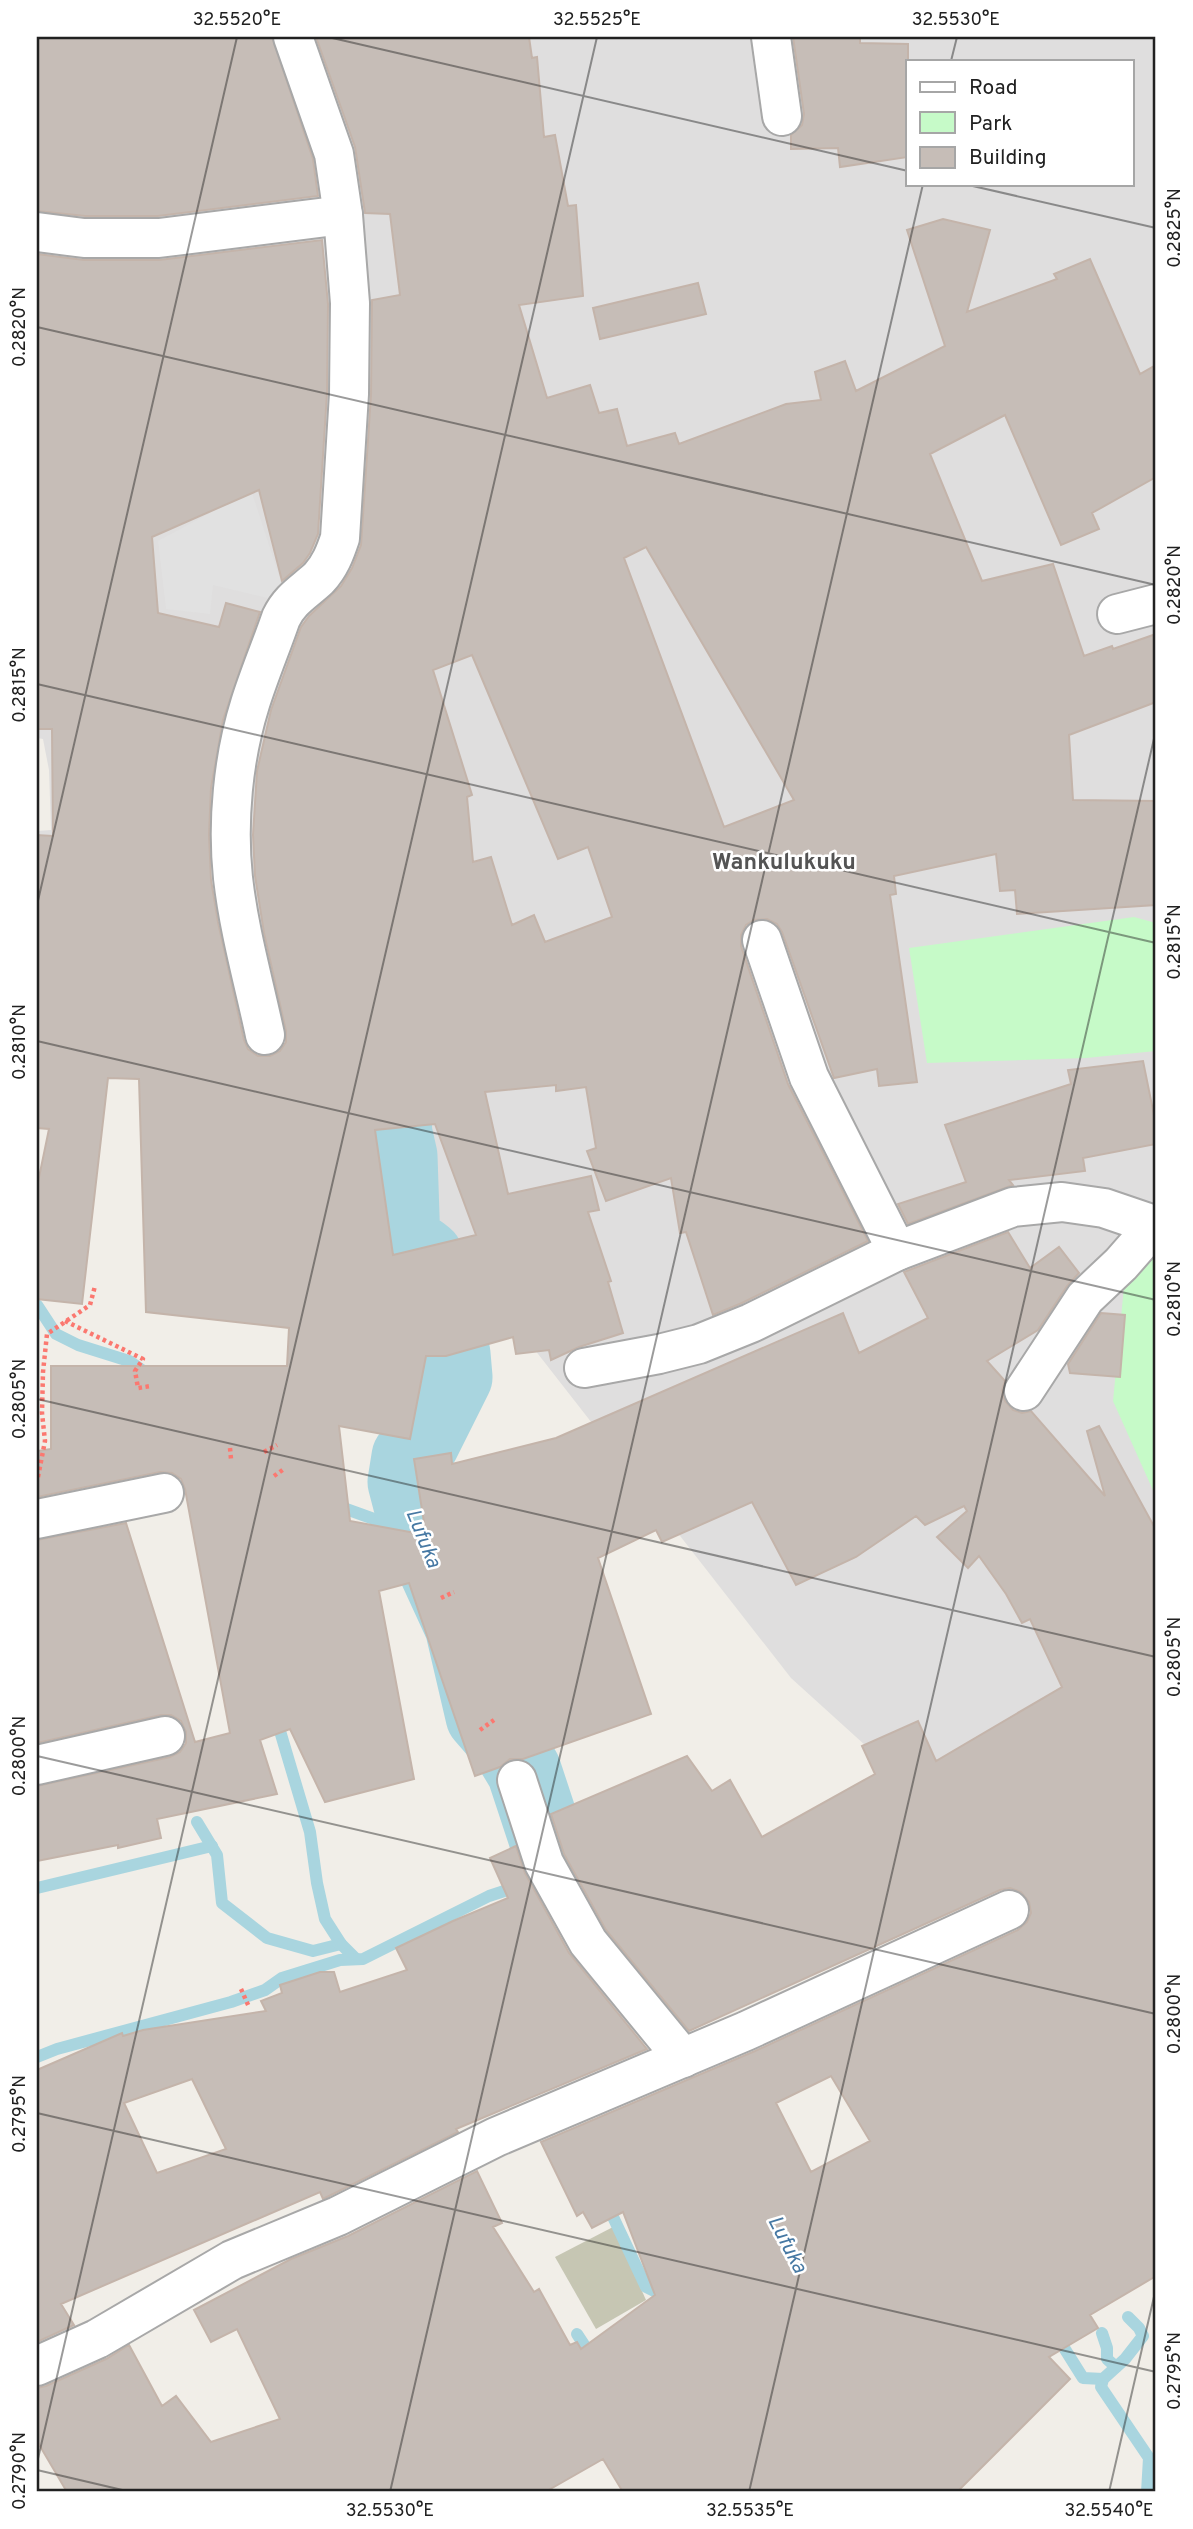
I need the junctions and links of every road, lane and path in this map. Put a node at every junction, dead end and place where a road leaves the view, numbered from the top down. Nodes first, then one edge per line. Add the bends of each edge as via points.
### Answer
1 (293, 37) edge
2 (771, 37) edge
3 (782, 116) dead end
4 (343, 215) junction
5 (37, 232) edge
6 (1156, 604) edge
7 (1118, 614) dead end
8 (762, 940) dead end
9 (265, 1035) dead end
10 (1155, 1224) edge
11 (897, 1251) junction
12 (96, 1286) dead end
13 (65, 1321) junction
14 (584, 1368) dead end
15 (151, 1386) dead end
16 (1024, 1391) dead end
17 (277, 1445) dead end
18 (230, 1448) dead end
19 (264, 1452) dead end
20 (231, 1459) dead end
21 (39, 1467) dead end
22 (284, 1469) dead end
23 (274, 1476) dead end
24 (164, 1493) dead end
25 (37, 1519) edge
26 (454, 1592) dead end
27 (441, 1598) dead end
28 (494, 1720) dead end
29 (480, 1730) dead end
30 (165, 1735) dead end
31 (37, 1765) edge
32 (517, 1780) dead end
33 (1009, 1910) dead end
34 (241, 1989) dead end
35 (249, 2007) dead end
36 (683, 2058) junction
37 (37, 2366) edge

1 - 4 street via 334,154
2 - 3 street
4 - 5 street via 159,238 84,239
4 - 9 street via 350,303 340,538 332,561 294,597 281,618 250,706 231,824 239,917
6 - 7 street
8 - 11 street via 809,1077
10 - 11 street via 1104,1208 1062,1202 1013,1208
10 - 16 street via 1085,1298
11 - 14 street via 699,1344
12 - 13 path via 90,1305
13 - 15 path via 144,1359 135,1371 138,1388
13 - 21 path via 47,1334 44,1451
17 - 19 path
18 - 20 path
22 - 23 path
24 - 25 street
26 - 27 path
28 - 29 path
30 - 31 street
32 - 36 street via 544,1863 588,1942
33 - 36 street
34 - 35 path
36 - 37 street via 496,2137 338,2216 232,2260 97,2339

